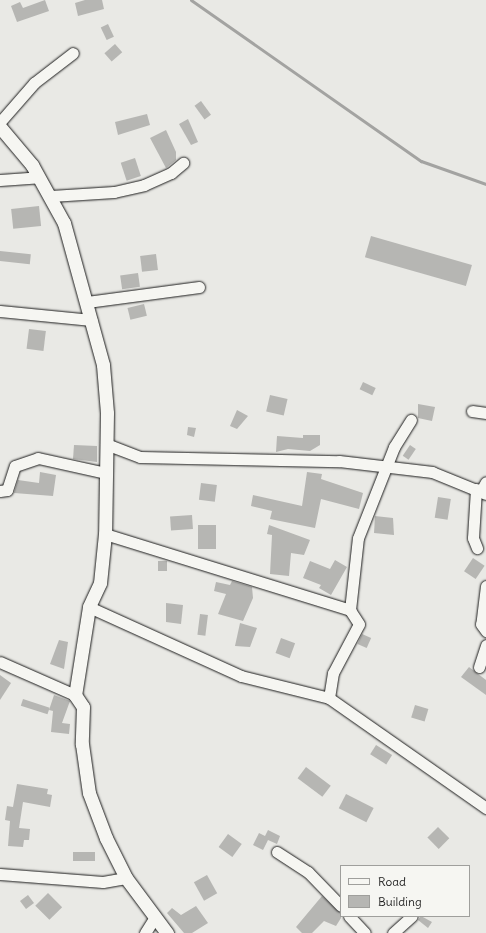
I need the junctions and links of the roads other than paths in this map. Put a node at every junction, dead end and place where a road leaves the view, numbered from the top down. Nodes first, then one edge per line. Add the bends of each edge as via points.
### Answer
1 (73, 53) dead end
2 (0, 122) edge
3 (0, 126) edge
4 (183, 163) dead end
5 (39, 177) junction
6 (0, 180) edge
7 (51, 196) junction
8 (199, 287) dead end
9 (87, 302) junction
10 (0, 311) edge
11 (92, 320) junction
12 (472, 411) dead end
13 (486, 413) edge
14 (411, 420) dead end
15 (106, 444) junction
16 (386, 467) junction
17 (106, 473) junction
18 (482, 489) edge
19 (0, 491) edge
20 (106, 534) junction
21 (477, 548) dead end
22 (486, 586) edge
23 (89, 607) junction
24 (350, 610) junction
25 (486, 631) edge
26 (486, 645) edge
27 (0, 662) edge
28 (479, 668) dead end
29 (75, 695) junction
30 (328, 698) junction
31 (486, 808) edge
32 (277, 852) dead end
33 (0, 874) edge
34 (126, 878) junction
35 (340, 905) edge
36 (155, 917) junction
37 (350, 917) edge
38 (411, 917) edge
39 (359, 931) edge
40 (145, 933) edge
41 (167, 933) edge
42 (393, 933) edge

1 - 2 street via 34,83
3 - 5 street
4 - 7 street via 172,173 144,185 114,192
5 - 6 street
5 - 7 street
7 - 9 street via 64,224
8 - 9 street
9 - 11 street
10 - 11 street
11 - 15 street via 103,365
12 - 13 street
14 - 16 street via 394,447
15 - 16 street via 140,457 339,461
15 - 17 street
16 - 18 street via 432,472
16 - 24 street via 358,538
17 - 19 street via 38,458 15,466 7,490
17 - 20 street
18 - 21 street via 473,538
20 - 23 street via 100,583
20 - 24 street
22 - 25 street via 481,624
23 - 29 street
23 - 30 street via 241,676
24 - 30 street via 359,624 333,672
26 - 28 street
27 - 29 street
29 - 34 street via 82,707 82,744 89,793
30 - 31 street
32 - 35 street via 308,872
33 - 34 street via 103,882
34 - 36 street
36 - 40 street
36 - 41 street
37 - 39 street
38 - 42 street

